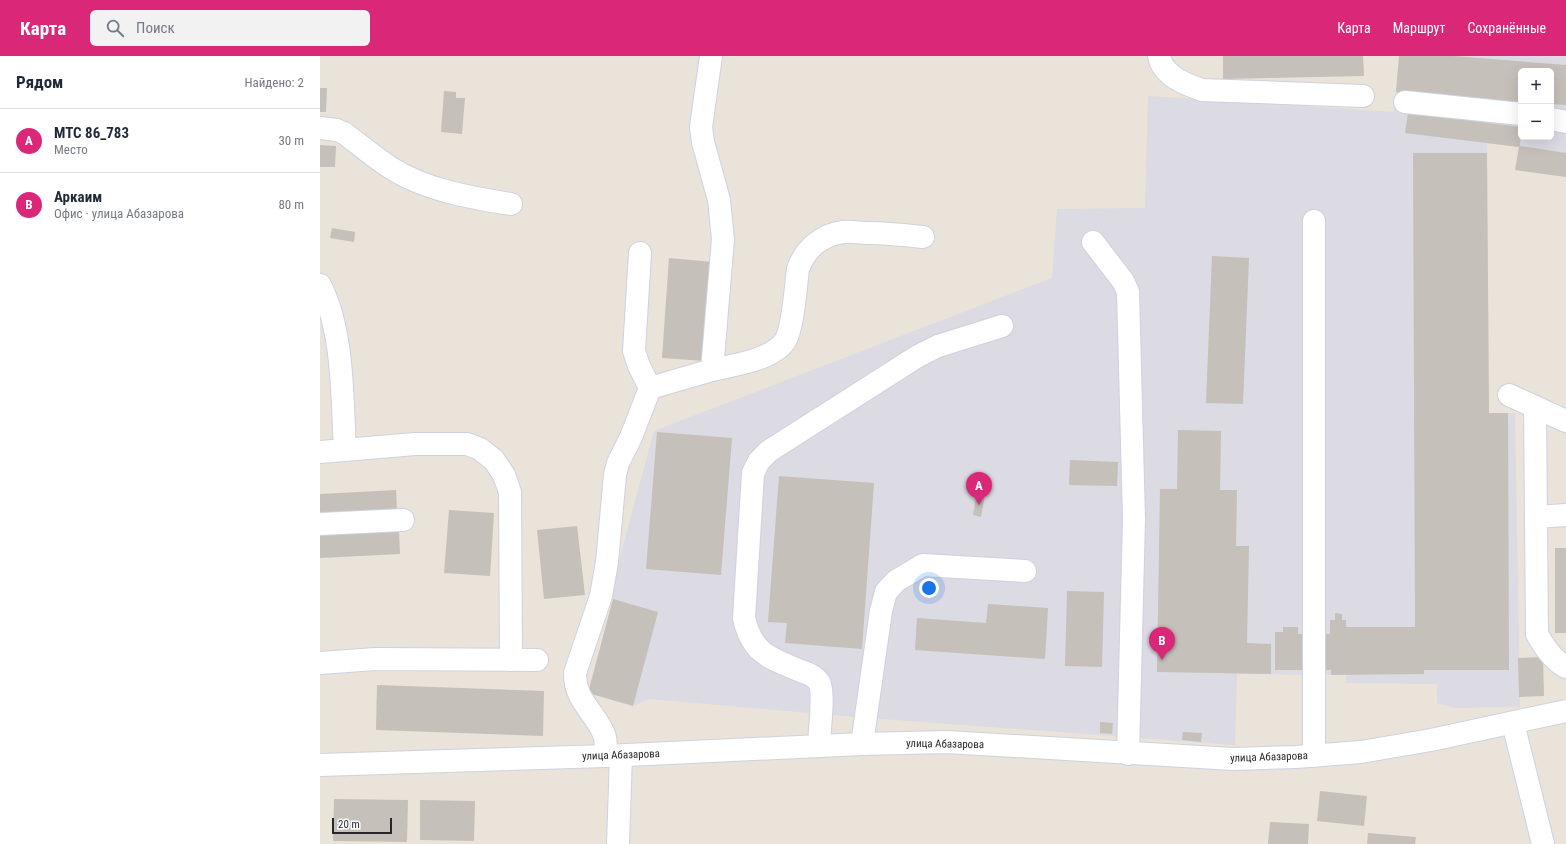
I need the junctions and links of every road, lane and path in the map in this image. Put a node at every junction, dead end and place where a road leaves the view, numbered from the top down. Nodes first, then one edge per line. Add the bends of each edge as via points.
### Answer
1 (711, 56) edge
2 (1159, 56) edge
3 (1363, 96) dead end
4 (1405, 102) dead end
5 (1518, 114) edge
6 (1554, 120) edge
7 (1566, 122) edge
8 (320, 128) edge
9 (511, 204) dead end
10 (1314, 221) dead end
11 (923, 237) dead end
12 (1093, 242) dead end
13 (640, 253) dead end
14 (320, 285) edge
15 (1002, 326) dead end
16 (712, 370) junction
17 (650, 388) junction
18 (1509, 395) dead end
19 (1535, 407) junction
20 (1566, 421) edge
21 (345, 450) junction
22 (320, 452) edge
23 (1566, 515) edge
24 (1536, 517) junction
25 (403, 520) dead end
26 (320, 524) edge
27 (1025, 571) dead end
28 (511, 660) junction
29 (537, 660) dead end
30 (320, 663) edge
31 (1566, 667) edge
32 (1566, 711) edge
33 (1513, 723) junction
34 (862, 744) junction
35 (819, 746) junction
36 (1128, 754) junction
37 (614, 756) junction
38 (1314, 756) junction
39 (320, 765) edge
40 (618, 844) edge
41 (1543, 844) edge

1 - 16 street via 701,127 719,200 724,239
2 - 3 street via 1168,73 1183,84 1202,90
4 - 5 street
6 - 7 street
8 - 9 street via 344,133 407,177 476,199
10 - 38 street
11 - 16 street via 843,232 818,241 808,250 798,269 789,330 785,340 777,349 764,356
12 - 36 street via 1123,281 1128,292 1134,519
13 - 17 street via 634,351
14 - 21 street via 333,317 339,350
15 - 35 street via 938,346 918,356 769,451 759,461 753,473 744,618 747,633 756,646 767,655 812,675 818,681 822,690
16 - 17 street
17 - 37 street via 618,463 601,596 575,673 578,694 602,731
18 - 19 street
19 - 20 street
19 - 24 street
21 - 22 street
21 - 28 street via 415,444 467,444 480,449 494,460 504,475 510,492
23 - 24 street
24 - 31 street via 1537,634 1542,643
25 - 26 street
27 - 34 street via 923,565 896,580 886,592 881,611
28 - 29 street
28 - 30 street via 375,659
32 - 33 street, улица Абазарова
33 - 38 street, улица Абазарова via 1378,749
33 - 41 street
34 - 35 street, улица Абазарова
34 - 36 street, улица Абазарова via 947,742
35 - 37 street, улица Абазарова
36 - 38 street, улица Абазарова via 1233,759
37 - 39 street, улица Абазарова
37 - 40 street

